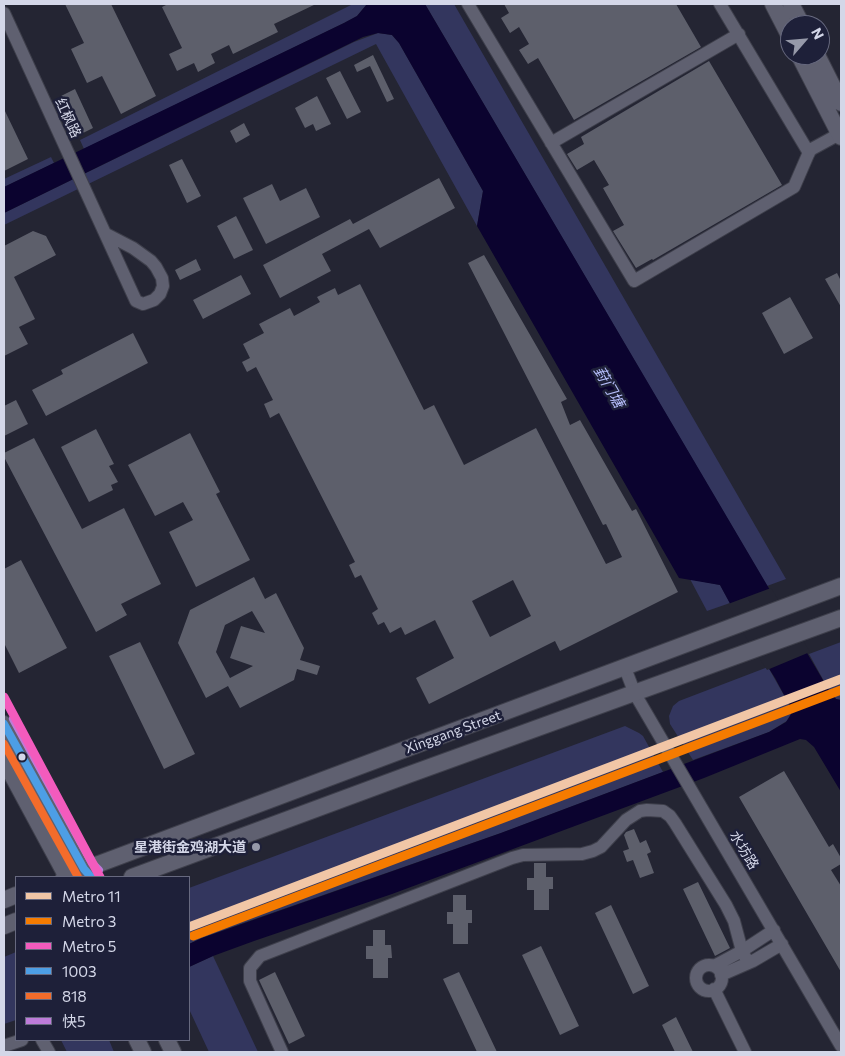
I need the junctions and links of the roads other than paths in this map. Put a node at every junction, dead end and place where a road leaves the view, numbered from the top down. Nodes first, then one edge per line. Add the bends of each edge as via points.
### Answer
1 (468, 4) edge
2 (720, 4) edge
3 (773, 4) edge
4 (4, 13) edge
5 (780, 18) edge
6 (738, 34) junction
7 (804, 65) edge
8 (822, 65) edge
9 (841, 103) edge
10 (841, 133) edge
11 (552, 143) junction
12 (809, 153) junction
13 (106, 234) junction
14 (841, 586) edge
15 (841, 618) edge
16 (625, 668) junction
17 (635, 694) junction
18 (4, 724) edge
19 (4, 760) edge
20 (87, 873) edge
21 (65, 876) edge
22 (71, 876) edge
23 (135, 876) edge
24 (774, 930) junction
25 (782, 944) junction
26 (745, 957) junction
27 (718, 971) junction
28 (714, 990) junction
29 (19, 1041) edge
30 (43, 1041) edge
31 (4, 1046) edge
32 (841, 1046) edge
33 (49, 1052) edge
34 (282, 1052) edge
35 (745, 1052) edge

1 - 11 street
2 - 6 street
3 - 5 main road
4 - 13 street, 红枫路
6 - 11 street
6 - 12 street
7 - 10 main road
8 - 9 main road
10 - 12 street
11 - 12 street via 634,281 794,187
13 - 13 street, 红枫路 via 136,301 143,304 154,300 163,286 156,267 133,248
14 - 16 main road, Xinggang Street
15 - 17 main road, Xinggang Street
16 - 17 street, 水坊路
16 - 20 main road, Xinggang Street
17 - 23 main road, Xinggang Street
17 - 24 street, 水坊路
18 - 20 main road
19 - 21 main road
20 - 22 main road, Xinggang Street
24 - 25 street, 水坊路
24 - 26 street
25 - 26 street
25 - 32 street, 水坊路
26 - 27 street
26 - 34 street via 726,905 673,819 661,810 643,810 626,820 601,847 593,851 512,858 260,956 250,968 250,981
27 - 28 street via 720,984
27 - 28 street via 705,966 697,974 698,985 708,991
28 - 35 street
29 - 31 street
30 - 33 street

